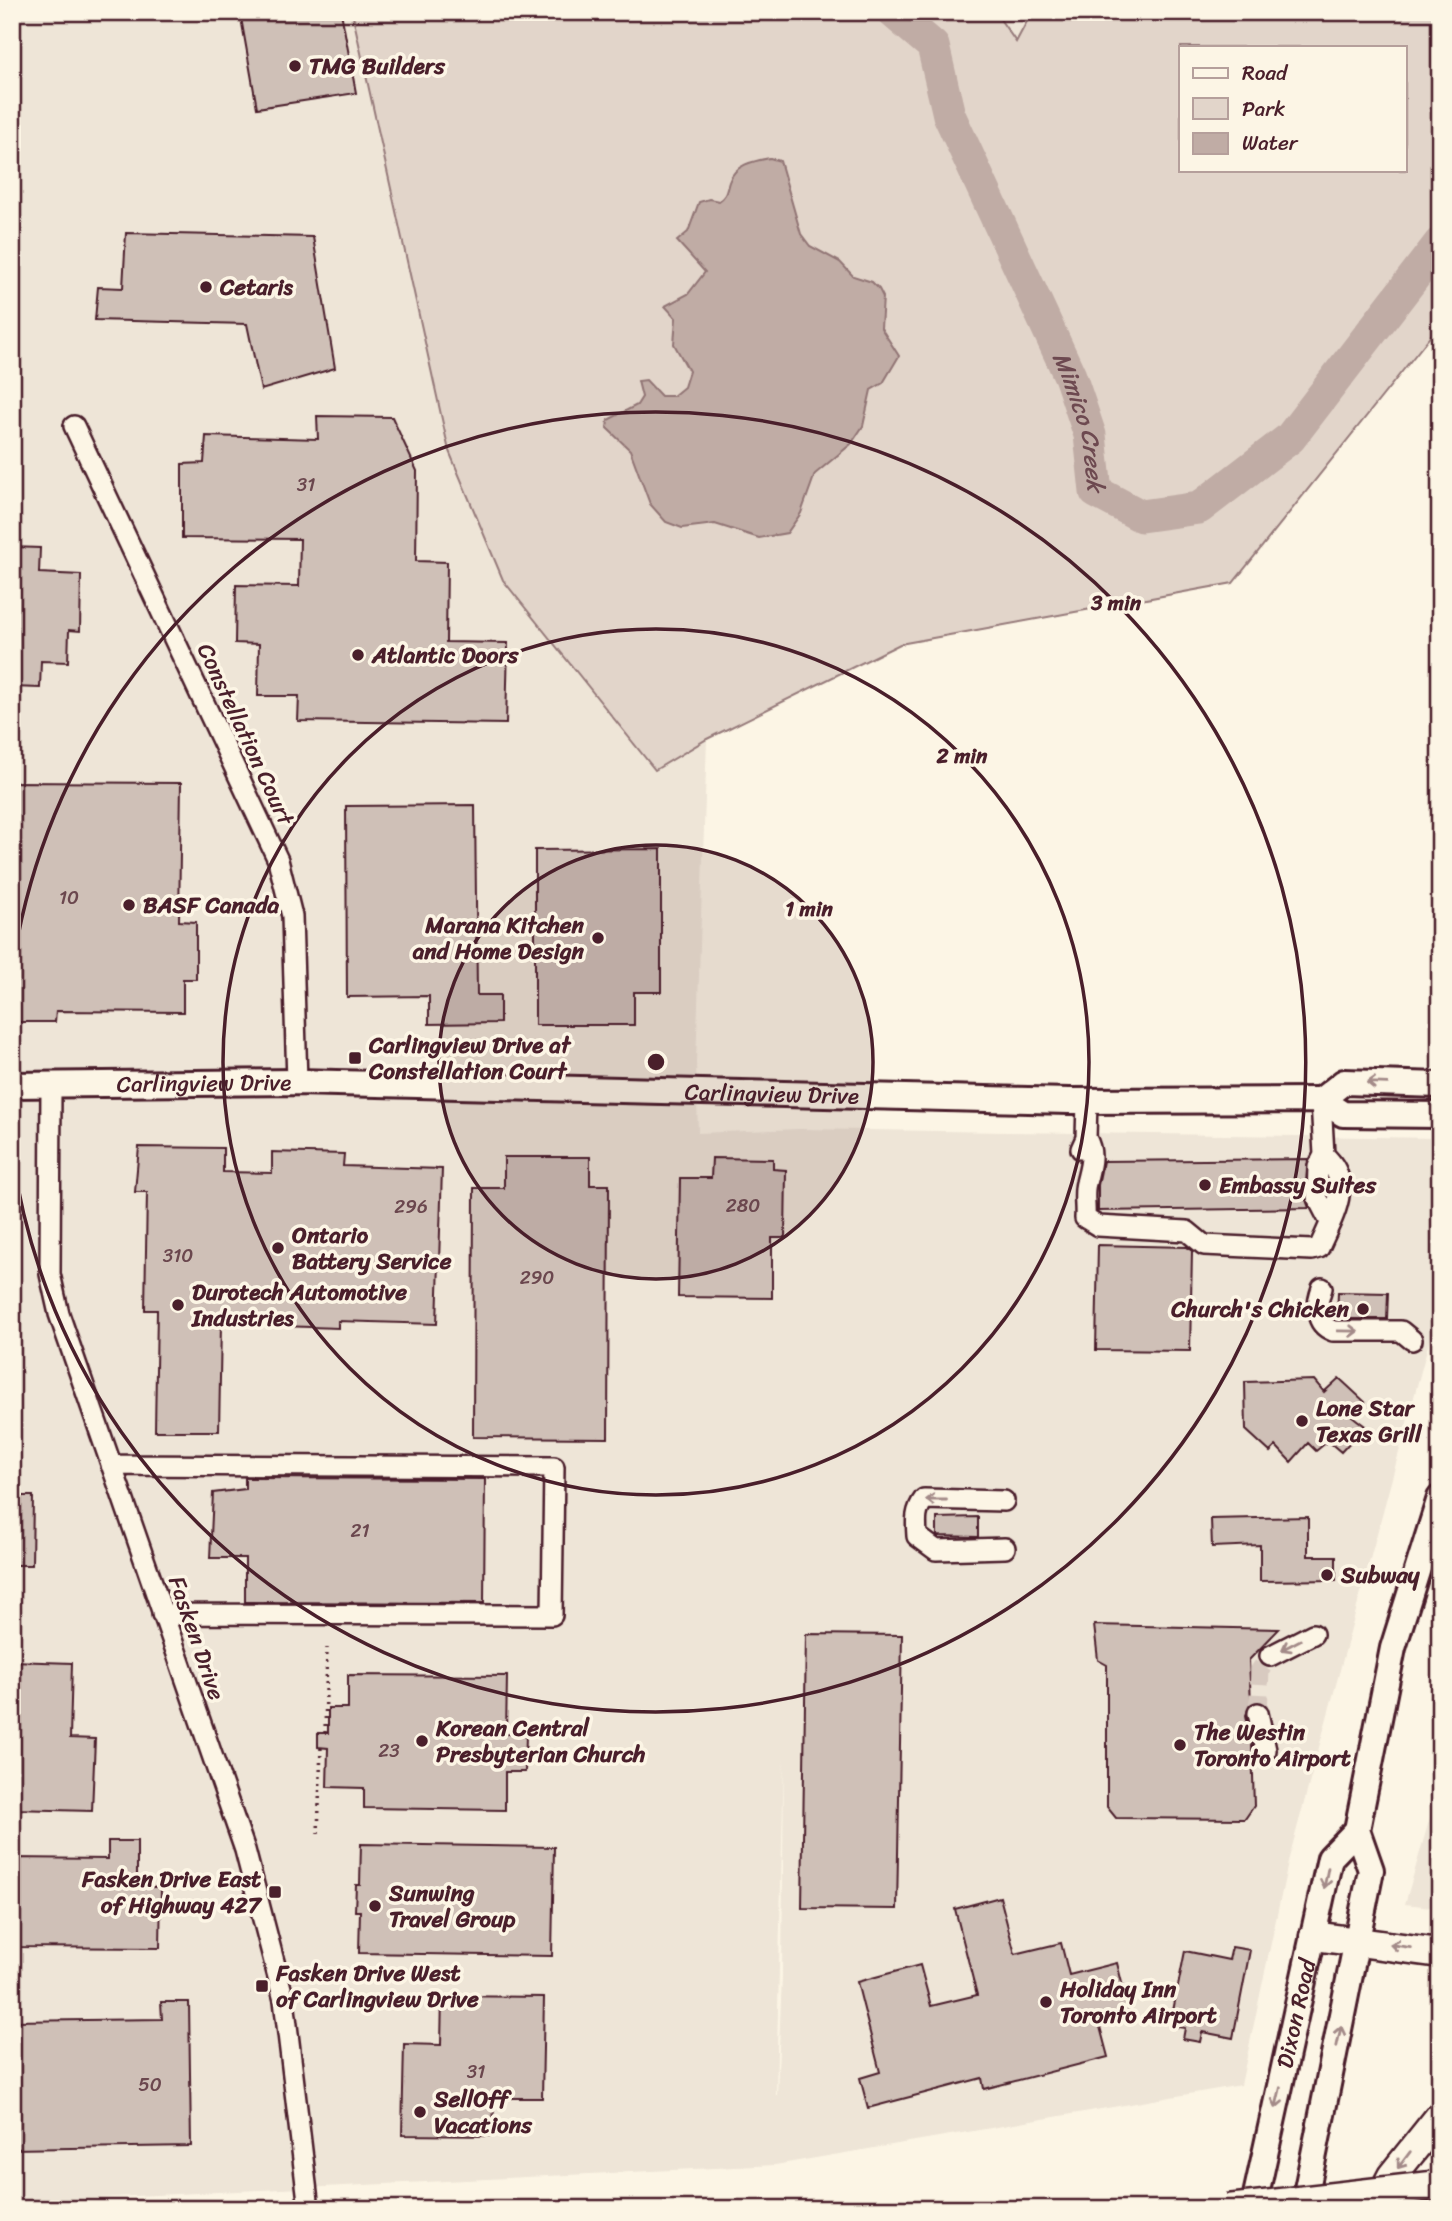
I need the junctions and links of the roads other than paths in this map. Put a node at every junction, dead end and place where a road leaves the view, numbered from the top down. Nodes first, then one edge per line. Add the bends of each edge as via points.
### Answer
1 (74, 426) dead end
2 (297, 1083) junction
3 (12, 1085) edge
4 (51, 1085) junction
5 (1440, 1085) edge
6 (1321, 1100) junction
7 (1087, 1101) junction
8 (1440, 1115) edge
9 (1322, 1288) dead end
10 (1412, 1340) dead end
11 (111, 1465) junction
12 (1440, 1497) edge
13 (1004, 1502) dead end
14 (1005, 1548) dead end
15 (162, 1614) junction
16 (1313, 1634) dead end
17 (1270, 1656) tunnel mouth
18 (1258, 1713) tunnel mouth
19 (1266, 1750) dead end
20 (1357, 1830) junction
21 (1314, 1936) junction
22 (1360, 1939) junction
23 (1440, 1952) edge
24 (1440, 2116) edge
25 (1435, 2186) edge
26 (309, 2209) edge
27 (1227, 2209) edge
28 (1253, 2209) edge
29 (1303, 2209) edge
30 (1375, 2209) edge

1 - 2 street, Constellation Court via 278,860 292,916
2 - 4 main road, Carlingview Drive
2 - 7 main road, Carlingview Drive
3 - 4 main road, Carlingview Drive
4 - 11 street, Fasken Drive via 50,1274 59,1314
5 -> 6 main road via 1344,1082
6 - 7 main road, Carlingview Drive
6 - 7 street via 1324,1155 1318,1167 1317,1197 1330,1222 1319,1248 1312,1250 1204,1245 1187,1231 1098,1226 1085,1218 1086,1183 1080,1173
6 - 8 main road, Carlingview Drive via 1343,1114
9 -> 10 street via 1318,1309 1324,1328 1401,1331
11 - 15 street, Fasken Drive
11 - 15 street via 554,1467 551,1615
12 - 20 main road via 1393,1648
13 -> 14 street via 924,1499 916,1520 917,1535 936,1550
15 - 26 street, Fasken Drive via 245,1850 281,1985
16 -> 17 street
18 - 19 street
20 -> 21 main road, Dixon Road via 1330,1858
20 - 22 main road, Dixon Road via 1371,1870
21 - 22 highway
21 -> 28 main road, Dixon Road
23 -> 22 highway
29 -> 22 main road, Dixon Road
24 -> 30 highway via 1392,2176
25 - 27 highway, bridge

